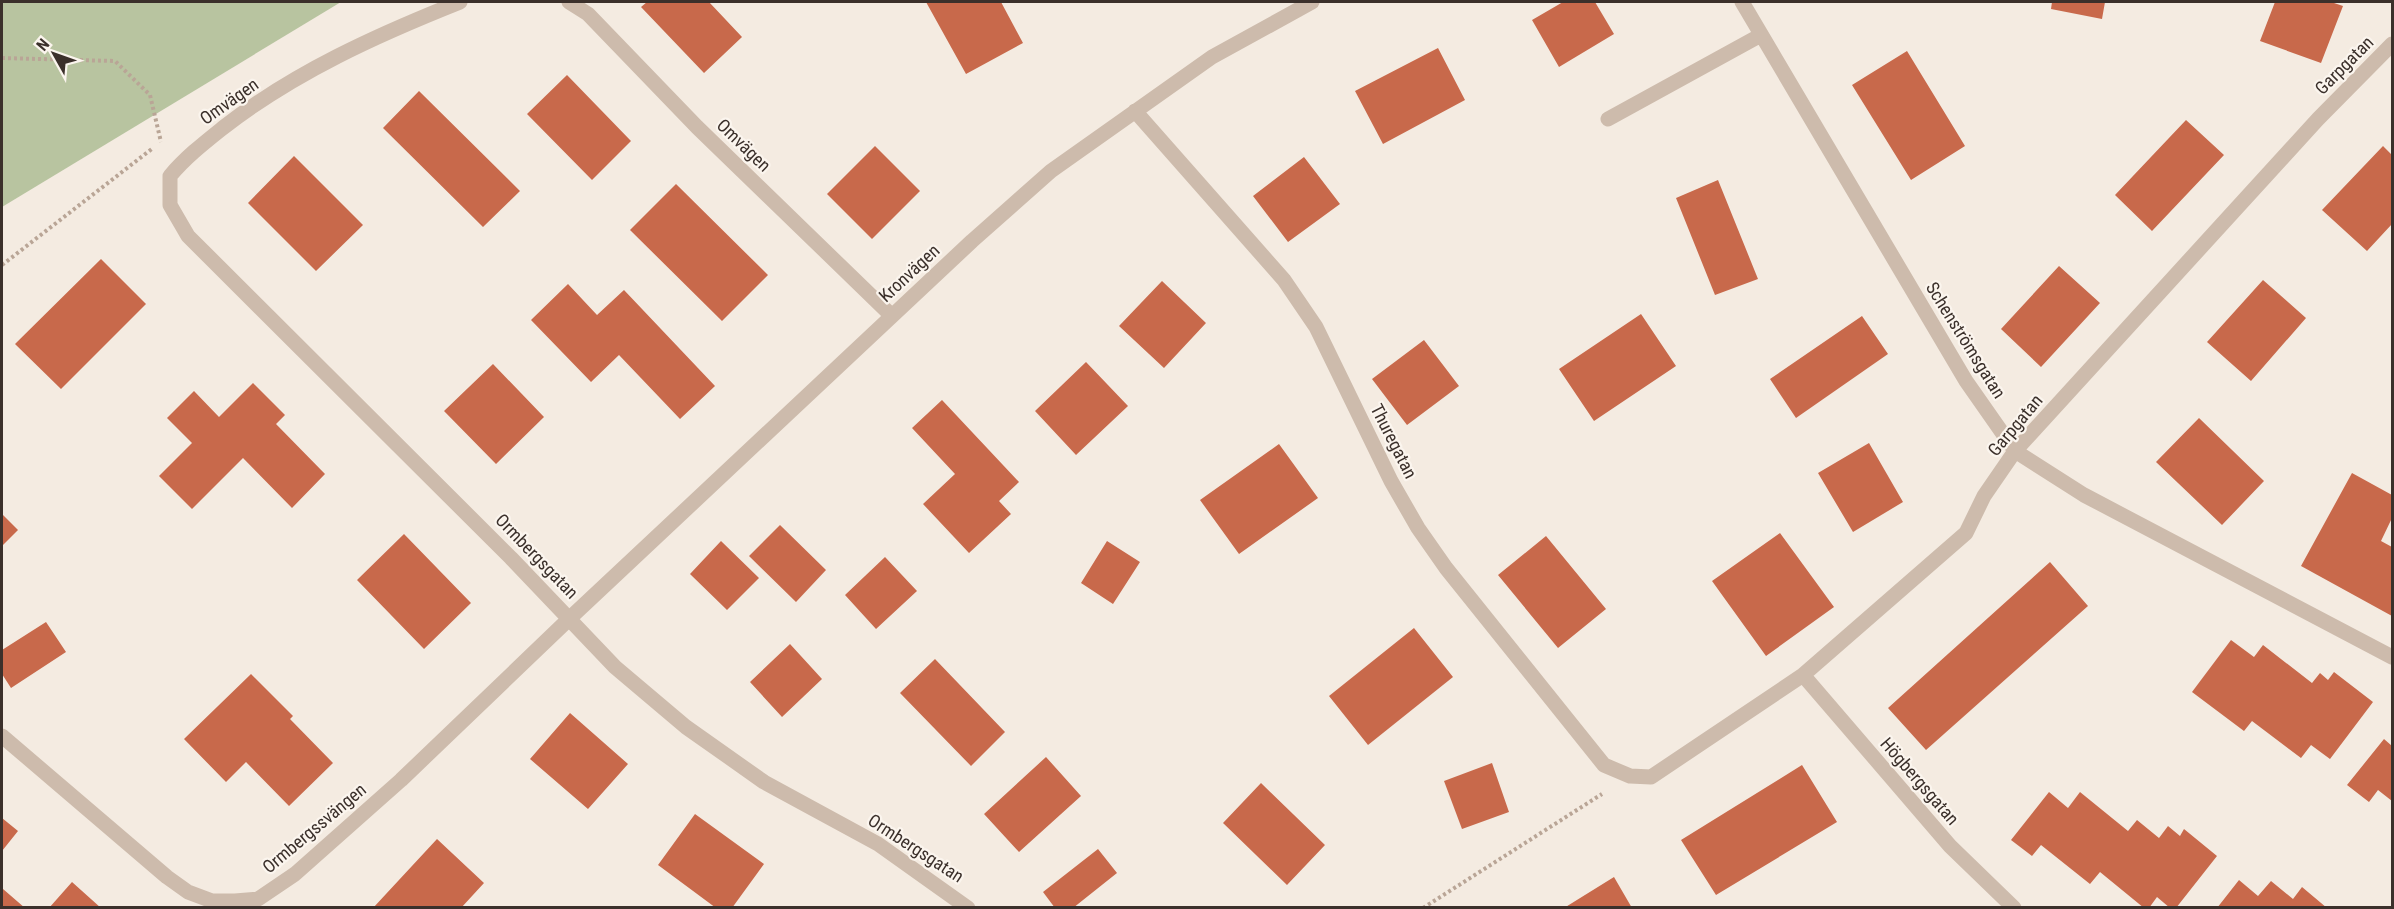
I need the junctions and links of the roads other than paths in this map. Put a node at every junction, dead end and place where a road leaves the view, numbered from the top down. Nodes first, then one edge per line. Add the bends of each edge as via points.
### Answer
1 (459, 2) edge
2 (569, 2) edge
3 (1312, 2) edge
4 (1742, 2) edge
5 (1761, 35) junction
6 (2392, 44) edge
7 (1134, 111) junction
8 (1608, 119) dead end
9 (186, 157) joint
10 (892, 316) junction
11 (2015, 451) junction
12 (570, 618) junction
13 (2392, 657) edge
14 (1803, 675) junction
15 (2, 736) edge
16 (1630, 776) joint
17 (968, 908) edge
18 (2014, 908) edge

1 - 9 street, Omvägen via 332,58 247,109
2 - 10 street, Omvägen via 588,14 697,127
3 - 7 street, Kronvägen via 1212,57
4 - 5 street, Schenströmsgatan
5 - 8 street
5 - 11 street, Schenströmsgatan via 1966,381
6 - 11 street, Garpgatan via 2318,119
7 - 10 street, Kronvägen via 1051,171
7 - 16 street, Thuregatan via 1304,307 1391,481 1446,568 1604,765
9 - 12 street, Ormbergsgatan via 170,176 170,205 188,236
10 - 12 street, Kronvägen
11 - 13 street, Schenströmsgatan via 2084,495
11 - 14 street, Garpgatan via 1984,496 1966,533
12 - 15 street, Ormbergssvängen via 401,780 296,874 258,899 212,901 188,892
12 - 17 street, Ormbergsgatan via 615,667 686,728 764,782 878,843
14 - 16 street, Garpgatan via 1651,777
14 - 18 street, Högbergsgatan via 1950,846

